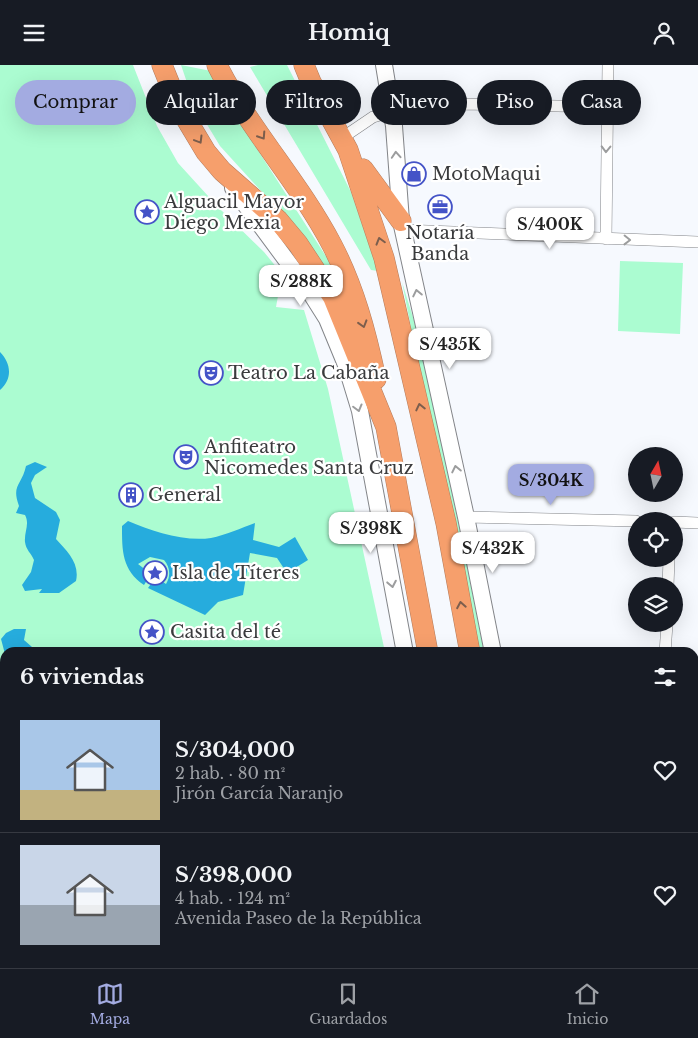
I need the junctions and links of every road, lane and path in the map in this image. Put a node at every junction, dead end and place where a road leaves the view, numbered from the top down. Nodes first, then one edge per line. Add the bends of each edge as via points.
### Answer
1 (162, 65) edge
2 (217, 65) edge
3 (304, 65) edge
4 (384, 65) edge
5 (608, 65) edge
6 (387, 80) edge
7 (608, 80) edge
8 (467, 104) edge
9 (562, 106) edge
10 (371, 119) edge
11 (393, 125) edge
12 (607, 125) edge
13 (345, 144) junction
14 (222, 171) junction
15 (402, 226) junction
16 (606, 239) junction
17 (698, 241) edge
18 (386, 427) junction
19 (466, 517) junction
20 (628, 521) edge
21 (683, 522) edge
22 (698, 523) edge
23 (666, 632) edge
24 (404, 647) edge
25 (427, 647) edge
26 (469, 647) edge
27 (492, 647) edge
28 (665, 647) edge

1 -> 14 highway via 180,107 206,152
2 -> 18 highway via 332,244 350,282 368,341
3 - 13 highway via 310,82
4 - 6 main road
5 - 7 street
8 - 9 street
10 - 13 street
15 -> 11 main road
12 -> 16 street
13 - 15 highway
26 -> 13 highway via 446,523 405,339 374,221
14 - 18 highway via 278,220 328,289
14 -> 24 main road via 310,292 327,319 346,365 360,411
15 - 16 street
19 -> 15 main road
16 -> 17 street
18 - 25 highway
19 - 20 street
19 - 27 main road
21 - 22 street
23 - 28 street

